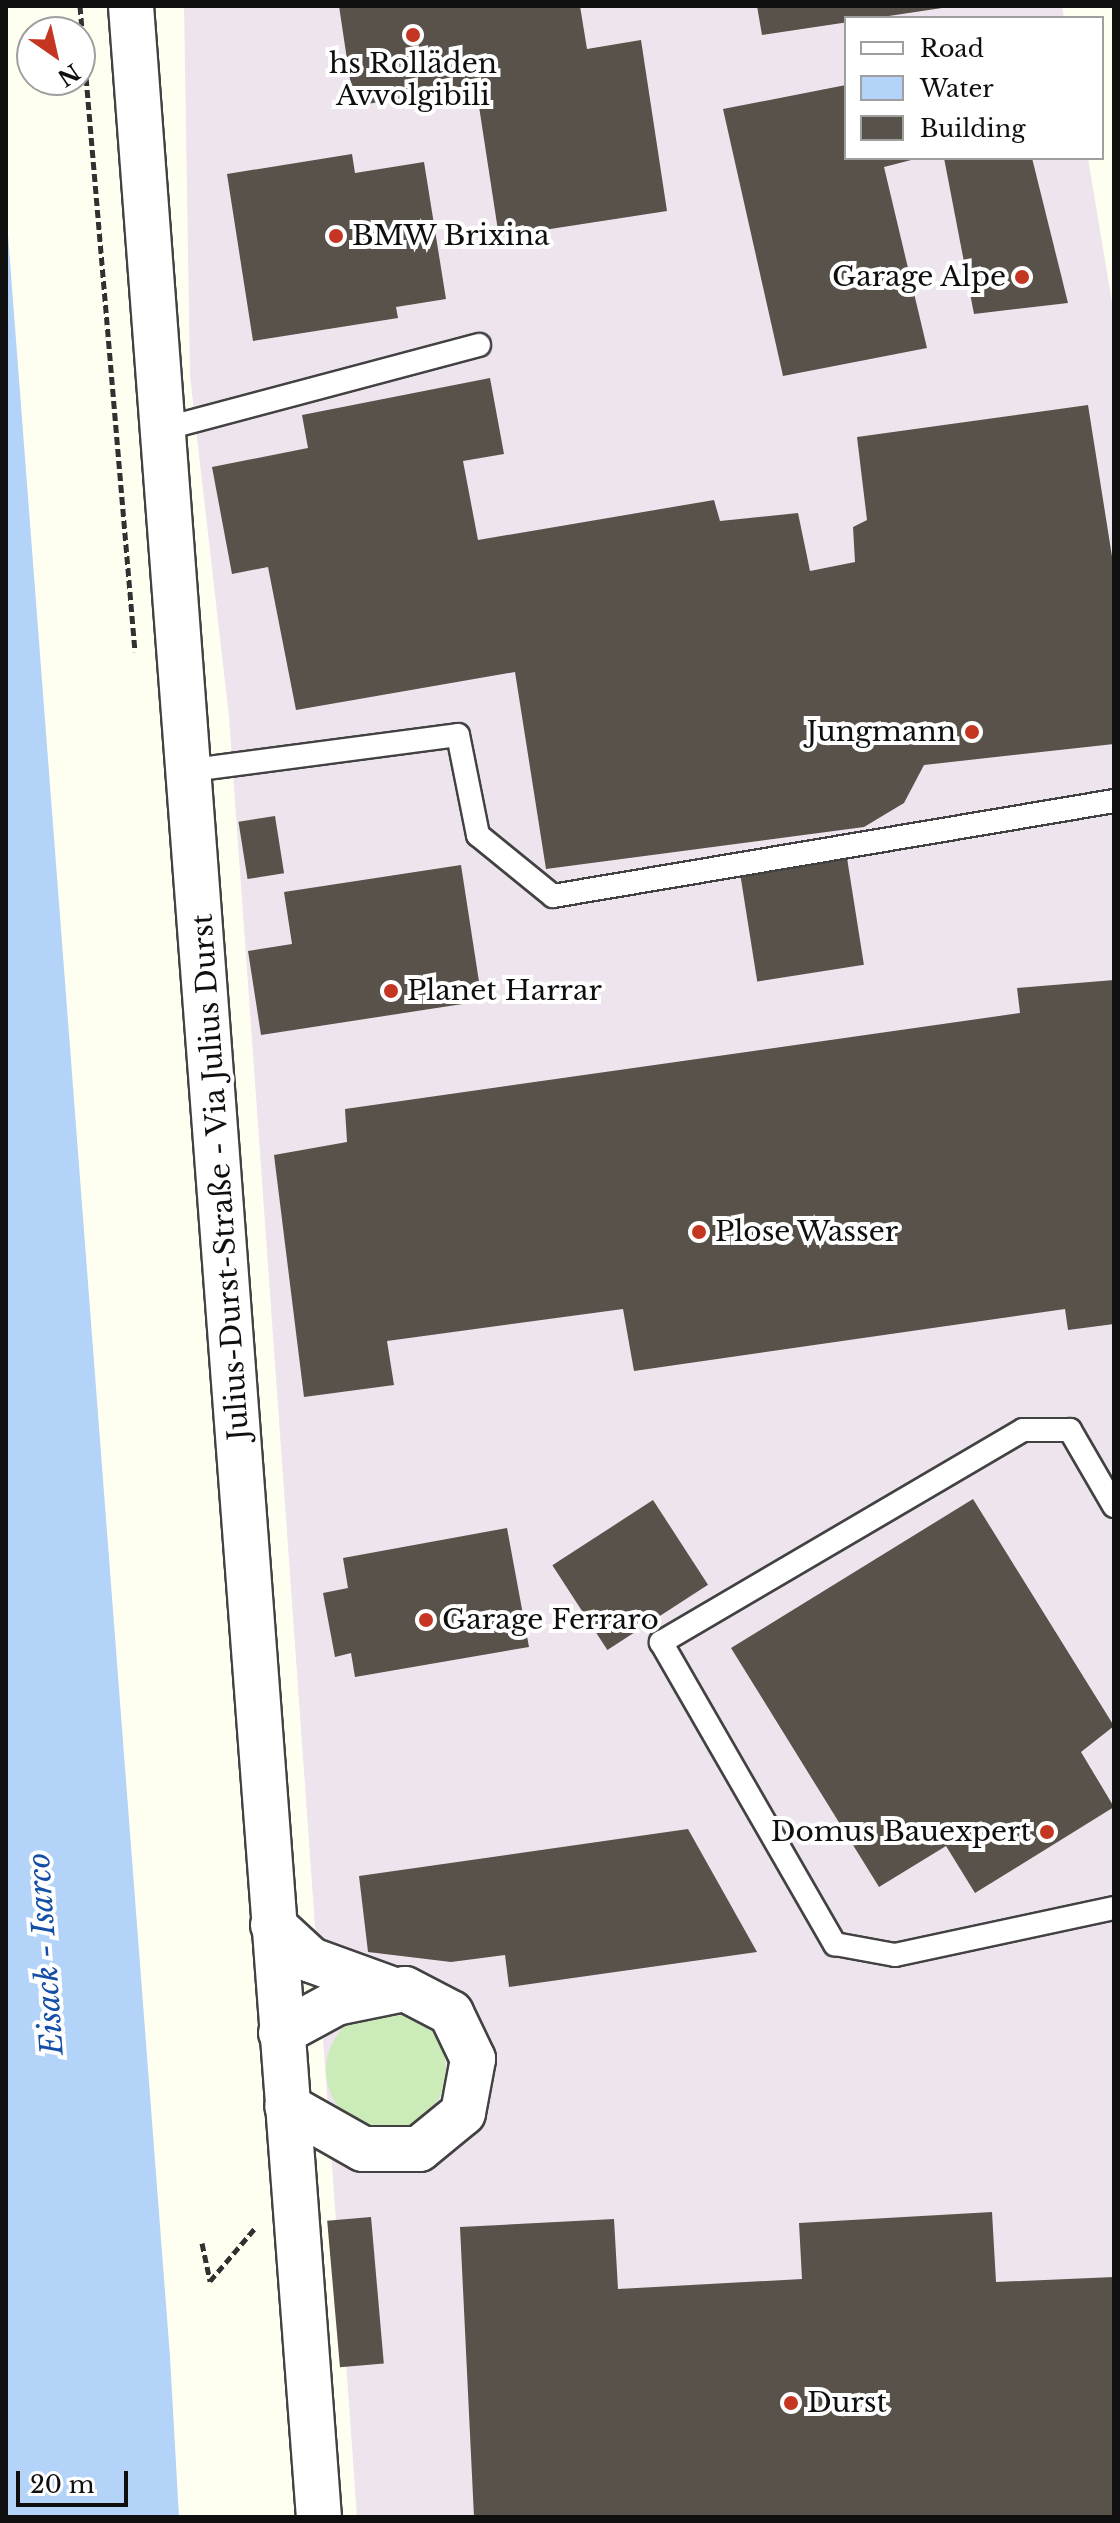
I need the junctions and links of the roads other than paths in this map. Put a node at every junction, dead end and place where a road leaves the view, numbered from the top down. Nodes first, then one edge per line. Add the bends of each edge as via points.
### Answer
1 (131, 6) edge
2 (479, 345) dead end
3 (163, 429) junction
4 (193, 770) junction
5 (1114, 801) edge
6 (1114, 1506) edge
7 (1114, 1908) edge
8 (273, 1925) junction
9 (391, 1989) junction
10 (281, 2033) junction
11 (287, 2106) junction
12 (319, 2517) edge

1 - 3 street, Julius-Durst-Straße - Via Julius Durst
2 - 3 lane
3 - 4 street, Julius-Durst-Straße - Via Julius Durst
4 - 5 lane via 458,735 478,835 553,896
4 - 8 street, Julius-Durst-Straße - Via Julius Durst
6 - 7 lane via 1070,1430 1023,1430 661,1642 835,1944 895,1955
8 - 9 street via 311,1960
8 - 10 street, Julius-Durst-Straße - Via Julius Durst
9 - 10 street via 336,2003
9 - 11 street via 430,1997 466,2034 473,2086 444,2134 419,2149 363,2149
10 - 11 street, Julius-Durst-Straße - Via Julius Durst
11 - 12 street, Julius-Durst-Straße - Via Julius Durst

